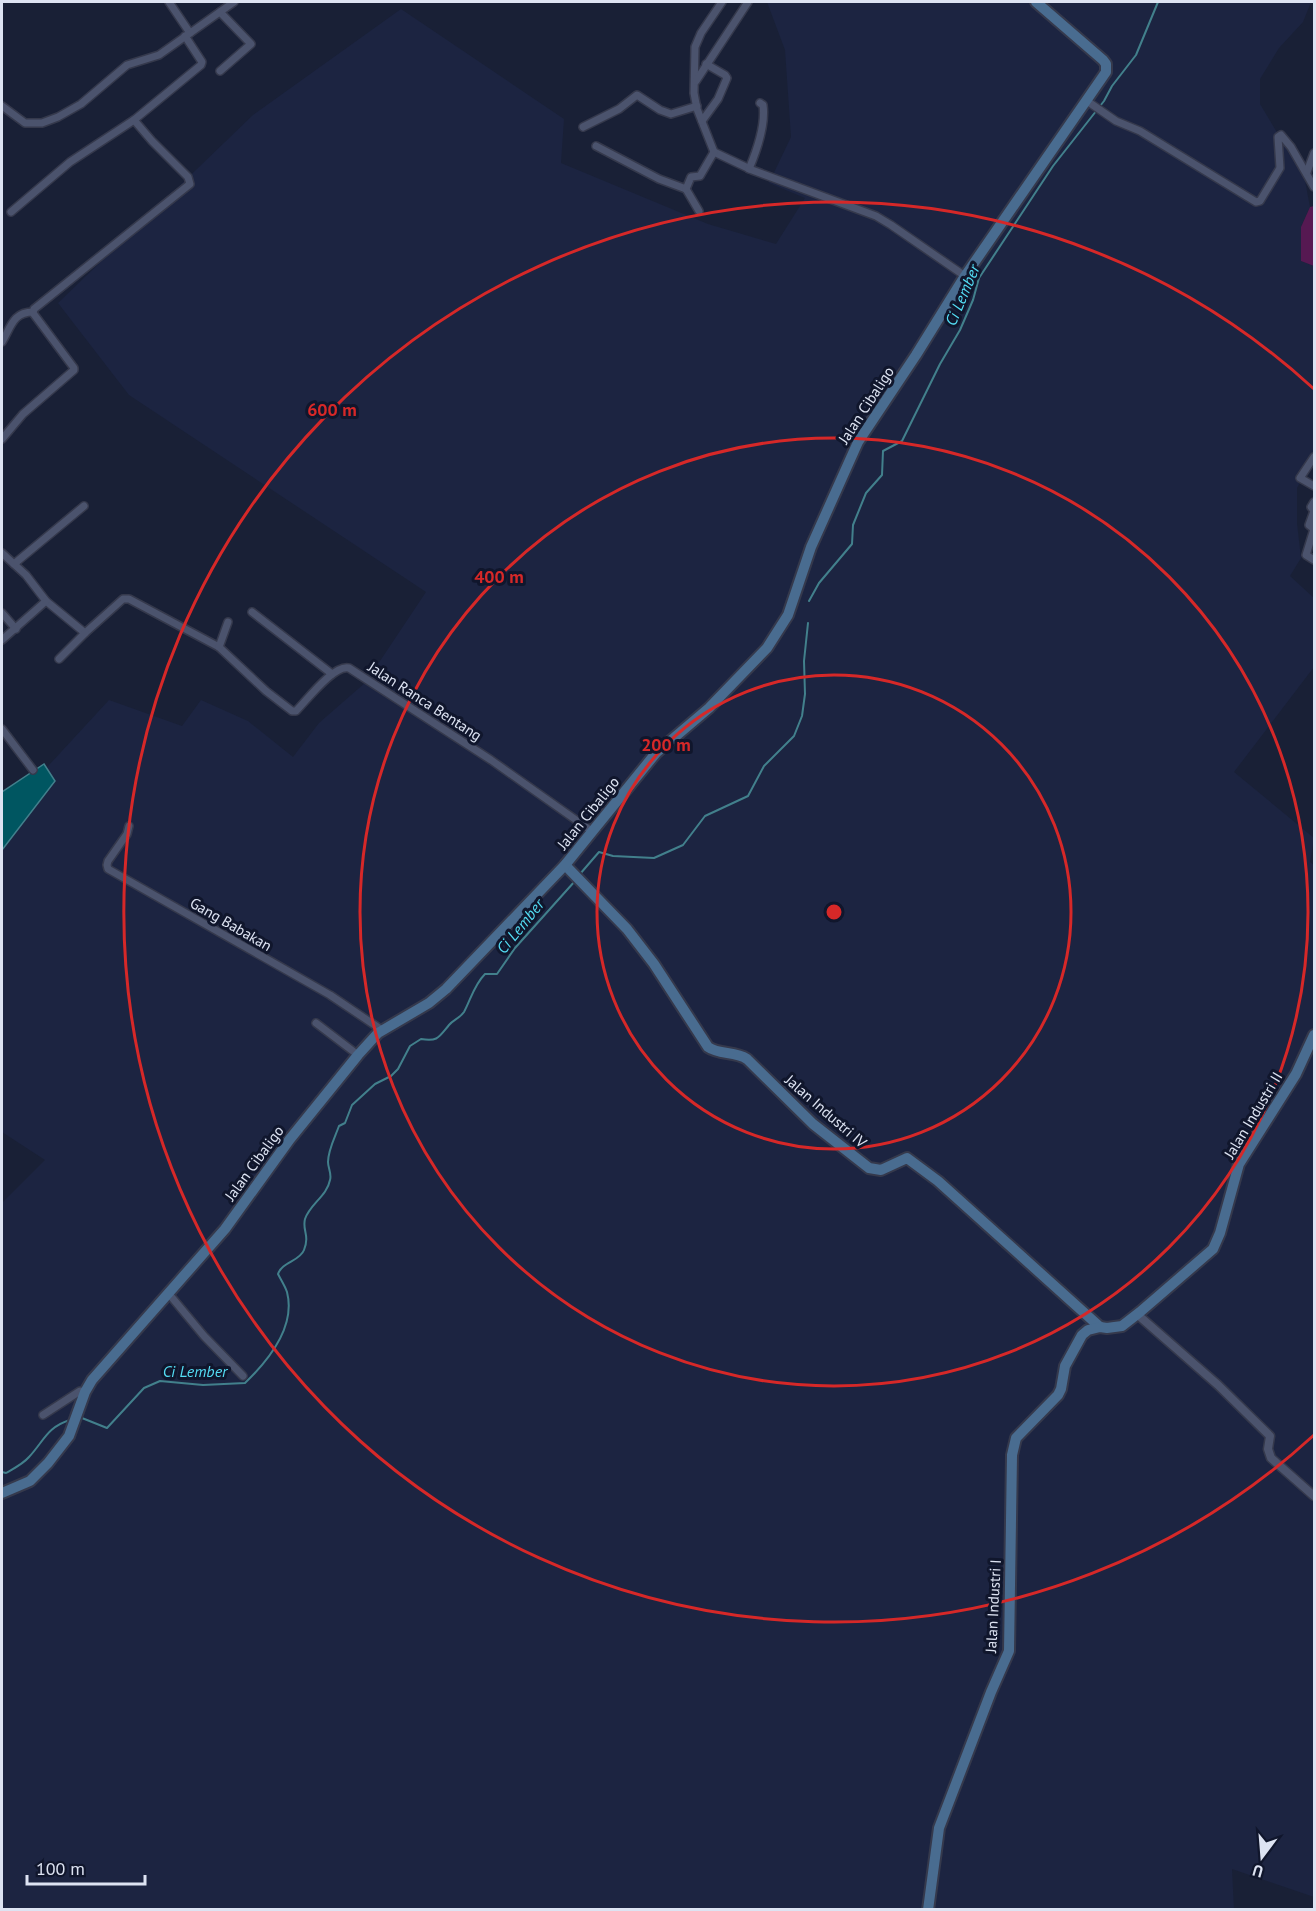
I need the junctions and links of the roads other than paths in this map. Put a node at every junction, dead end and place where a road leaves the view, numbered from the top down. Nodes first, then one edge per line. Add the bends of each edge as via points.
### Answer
1 (171, 2) edge
2 (234, 2) edge
3 (722, 2) edge
4 (748, 2) edge
5 (1036, 2) edge
6 (220, 12) junction
7 (188, 34) junction
8 (695, 54) junction
9 (708, 61) junction
10 (220, 71) dead end
11 (695, 83) junction
12 (760, 103) dead end
13 (1091, 103) junction
14 (2, 106) edge
15 (697, 106) junction
16 (134, 120) junction
17 (702, 121) junction
18 (583, 127) dead end
19 (596, 146) dead end
20 (714, 152) junction
21 (1314, 153) edge
22 (749, 169) junction
23 (1307, 172) junction
24 (1314, 187) edge
25 (686, 189) junction
26 (699, 211) dead end
27 (11, 212) dead end
28 (965, 276) junction
29 (33, 312) junction
30 (2, 342) edge
31 (2, 439) edge
32 (1314, 457) edge
33 (1314, 486) edge
34 (1314, 502) edge
35 (84, 506) dead end
36 (2, 553) edge
37 (1314, 560) edge
38 (14, 564) junction
39 (46, 601) junction
40 (252, 612) dead end
41 (2, 613) edge
42 (228, 622) dead end
43 (16, 629) junction
44 (85, 633) junction
45 (2, 640) edge
46 (219, 647) junction
47 (59, 659) dead end
48 (332, 674) junction
49 (2, 729) edge
50 (33, 770) dead end
51 (129, 826) dead end
52 (593, 832) junction
53 (565, 865) junction
54 (316, 1023) dead end
55 (382, 1030) junction
56 (1314, 1035) edge
57 (358, 1054) junction
58 (169, 1293) junction
59 (1138, 1315) junction
60 (1100, 1327) junction
61 (243, 1376) dead end
62 (85, 1392) junction
63 (43, 1414) dead end
64 (2, 1493) edge
65 (1314, 1496) edge
66 (928, 1910) edge

1 - 7 street
2 - 6 street
3 - 8 street via 700,33
4 - 9 street
5 - 13 main road, Jalan Cibaligo via 1106,64 1107,72
6 - 7 street
6 - 10 street via 251,44
7 - 14 street via 159,55 127,65 81,104 52,120 25,123
7 - 16 street via 201,65
8 - 9 street
8 - 11 street
9 - 11 street
9 - 17 street via 727,78
11 - 15 street
12 - 22 street via 764,105 764,114
13 - 23 street via 1116,122 1140,131 1256,202 1280,168 1281,135
13 - 28 main road, Jalan Cibaligo
15 - 17 street
15 - 18 street via 671,114 637,95 603,119
16 - 27 street via 70,162
16 - 29 street via 188,177 190,184
17 - 20 street
19 - 25 street
20 - 22 street
20 - 25 street via 700,176 691,177
21 - 23 street
22 - 28 street via 876,216
23 - 24 street
25 - 26 street
28 - 52 main road, Jalan Cibaligo via 858,442 815,536 788,615 778,632 709,708 656,753
29 - 30 street via 16,317
29 - 31 street via 74,370 23,414
32 - 33 street via 1300,478
34 - 37 street via 1309,525 1314,530 1306,555
35 - 38 street
36 - 38 street
38 - 39 street
39 - 43 street
39 - 44 street
40 - 48 street
41 - 43 street
42 - 46 street
43 - 45 street
44 - 46 street via 129,598
44 - 47 street
46 - 48 street via 294,712
48 - 52 street, Jalan Ranca Bentang via 345,666 374,682
49 - 50 street
51 - 55 street, Gang Babakan via 106,865 108,869 330,995
52 - 53 main road, Jalan Cibaligo
53 - 55 main road, Jalan Cibaligo via 446,989
53 - 60 main road, Jalan Industri IV via 627,929 708,1047 747,1059 813,1124 869,1168 881,1170 904,1158 911,1159
54 - 57 street
55 - 57 main road, Jalan Cibaligo
56 - 59 main road, Jalan Industri II via 1296,1074 1239,1164 1213,1248
57 - 58 main road, Jalan Cibaligo via 225,1229
58 - 61 street
58 - 62 main road, Jalan Cibaligo
59 - 60 main road, Jalan Industri II via 1122,1326
59 - 65 street via 1252,1417 1270,1436 1271,1458
60 - 66 main road, Jalan Industri I via 1082,1335 1065,1366 1058,1395 1016,1438 1012,1455 1009,1651 939,1828
62 - 63 street via 80,1391
62 - 64 main road, Jalan Cibaligo via 69,1436 48,1463 30,1480

